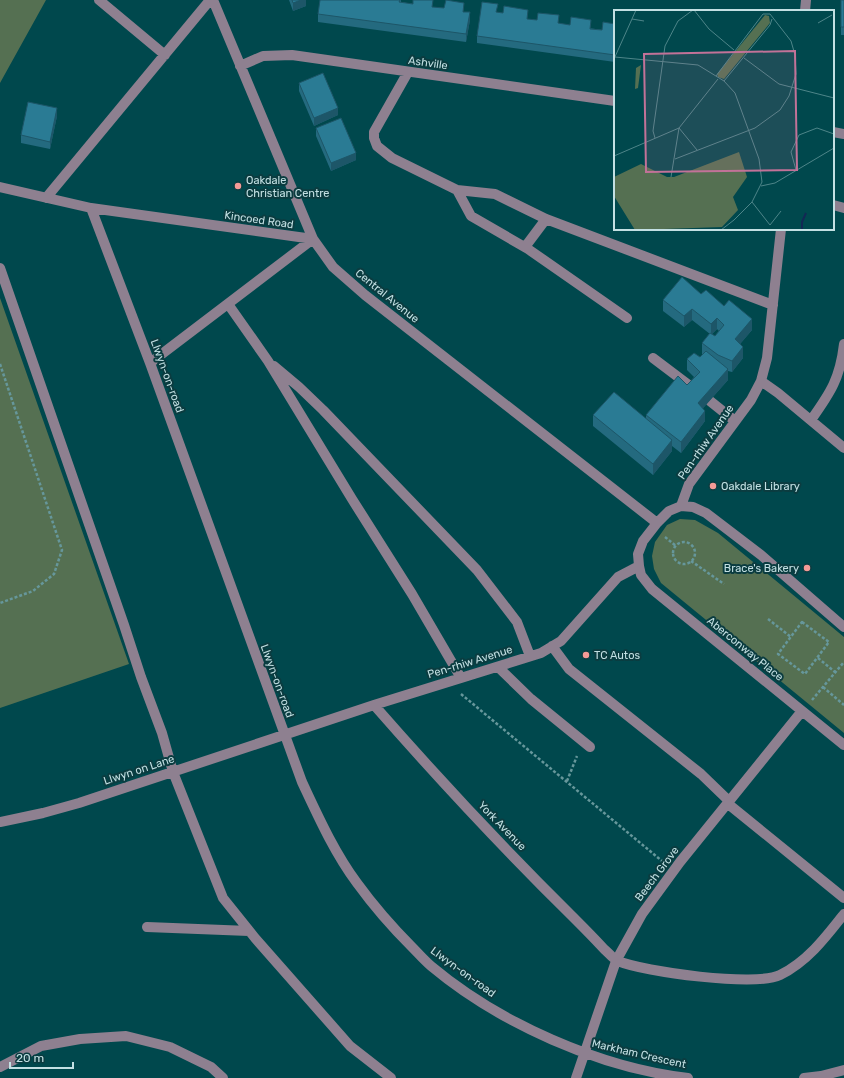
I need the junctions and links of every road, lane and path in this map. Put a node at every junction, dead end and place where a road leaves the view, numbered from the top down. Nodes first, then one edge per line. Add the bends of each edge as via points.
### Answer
1 (99, 0) edge
2 (211, 0) edge
3 (806, 0) edge
4 (805, 10) edge
5 (165, 55) junction
6 (240, 66) junction
7 (408, 72) junction
8 (614, 101) edge
9 (834, 132) edge
10 (844, 134) edge
11 (0, 187) edge
12 (457, 190) junction
13 (46, 198) junction
14 (834, 205) edge
15 (91, 208) junction
16 (844, 208) edge
17 (546, 219) junction
18 (781, 230) edge
19 (312, 239) junction
20 (525, 247) junction
21 (0, 268) edge
22 (228, 304) junction
23 (773, 305) junction
24 (627, 318) dead end
25 (844, 344) edge
26 (653, 358) dead end
27 (268, 361) junction
28 (150, 363) junction
29 (0, 364) edge
30 (761, 380) junction
31 (694, 389) edge
32 (710, 401) edge
33 (811, 420) junction
34 (735, 421) junction
35 (844, 448) edge
36 (681, 506) junction
37 (657, 524) junction
38 (691, 561) junction
39 (639, 566) junction
40 (724, 584) dead end
41 (0, 603) edge
42 (768, 619) dead end
43 (844, 627) edge
44 (790, 637) junction
45 (552, 646) junction
46 (530, 656) junction
47 (818, 658) junction
48 (844, 662) edge
49 (498, 666) junction
50 (835, 672) junction
51 (461, 678) junction
52 (447, 682) junction
53 (822, 687) junction
54 (374, 705) junction
55 (844, 705) edge
56 (802, 711) junction
57 (284, 735) junction
58 (586, 744) joint
59 (844, 745) edge
60 (173, 772) junction
61 (567, 781) junction
62 (728, 802) junction
63 (0, 822) edge
64 (674, 870) junction
65 (844, 898) edge
66 (844, 914) edge
67 (147, 927) dead end
68 (249, 931) junction
69 (616, 960) junction
70 (584, 1053) junction
71 (0, 1067) edge
72 (844, 1070) edge
73 (223, 1078) edge
74 (391, 1078) edge
75 (576, 1078) edge
76 (688, 1078) edge
77 (804, 1078) edge

1 - 5 street
2 - 5 street
2 - 6 street, Central Avenue
3 - 4 street
5 - 13 street
6 - 7 street, Ashville via 263,56 292,55
6 - 19 street, Central Avenue
7 - 8 street, Ashville
7 - 12 street via 374,132 377,146 392,158
9 - 10 street
11 - 13 street, Kincoed Road
12 - 17 street via 495,194
12 - 20 street via 471,216
13 - 15 street, Kincoed Road
14 - 16 street
15 - 19 street, Kincoed Road
15 - 28 street, Llwyn-on-road
17 - 20 street
17 - 23 street
18 - 23 street, Pen-rhiw Avenue
19 - 22 street
19 - 37 street, Central Avenue via 333,266 365,295
20 - 24 street
21 - 60 street
22 - 27 street
22 - 28 street
23 - 30 street, Pen-rhiw Avenue via 767,358
25 - 33 street via 836,380
26 - 31 street
27 - 46 street via 300,387 477,570 517,622
27 - 51 street
28 - 57 street, Llwyn-on-road
29 - 41 path via 62,550 54,574 33,592
30 - 33 street
30 - 34 street, Pen-rhiw Avenue via 751,400
32 - 34 street
33 - 35 street
34 - 36 street, Pen-rhiw Avenue via 689,484
36 - 37 street via 669,511
36 - 43 street via 694,507 706,513 761,555
37 - 39 street via 643,542 638,554
38 - 38 path via 694,551 691,544 681,542 676,546 673,555 678,561
38 - 40 path
39 - 45 street, Pen-rhiw Avenue via 618,577 561,641
39 - 56 street, Aberconway Place via 641,575 663,599
42 - 44 path
44 - 47 path via 802,622 829,642
44 - 47 path via 778,654 805,674
45 - 46 street, Pen-rhiw Avenue
45 - 62 street via 569,669 701,774
46 - 49 street, Pen-rhiw Avenue
47 - 50 path
48 - 50 path
49 - 51 street, Pen-rhiw Avenue
49 - 58 street via 531,699
50 - 53 path
51 - 52 street, Pen-rhiw Avenue
52 - 54 street, Pen-rhiw Avenue
52 - 61 path
53 - 55 path
53 - 56 path
54 - 57 street, Pen-rhiw Avenue
54 - 69 street, York Avenue via 431,770
56 - 59 street, Aberconway Place
56 - 62 street, Beech Grove
57 - 60 street, Llwyn on Lane
57 - 70 street, Llwyn-on-road via 325,832 356,882 395,929 430,966 469,994 523,1027
58 - 61 path
60 - 63 street, Llwyn on Lane via 79,803
60 - 68 street via 223,898
61 - 64 path
62 - 64 street, Beech Grove
62 - 65 street
64 - 69 street, Beech Grove via 642,914
66 - 69 street via 817,945 797,964 779,976 759,979 674,974
67 - 68 street
68 - 74 street via 350,1046
69 - 70 street, Beech Grove
70 - 75 street, Beech Grove
70 - 76 street, Markham Crescent
71 - 73 street via 41,1046 80,1038 126,1036 170,1048 211,1067
72 - 77 street

